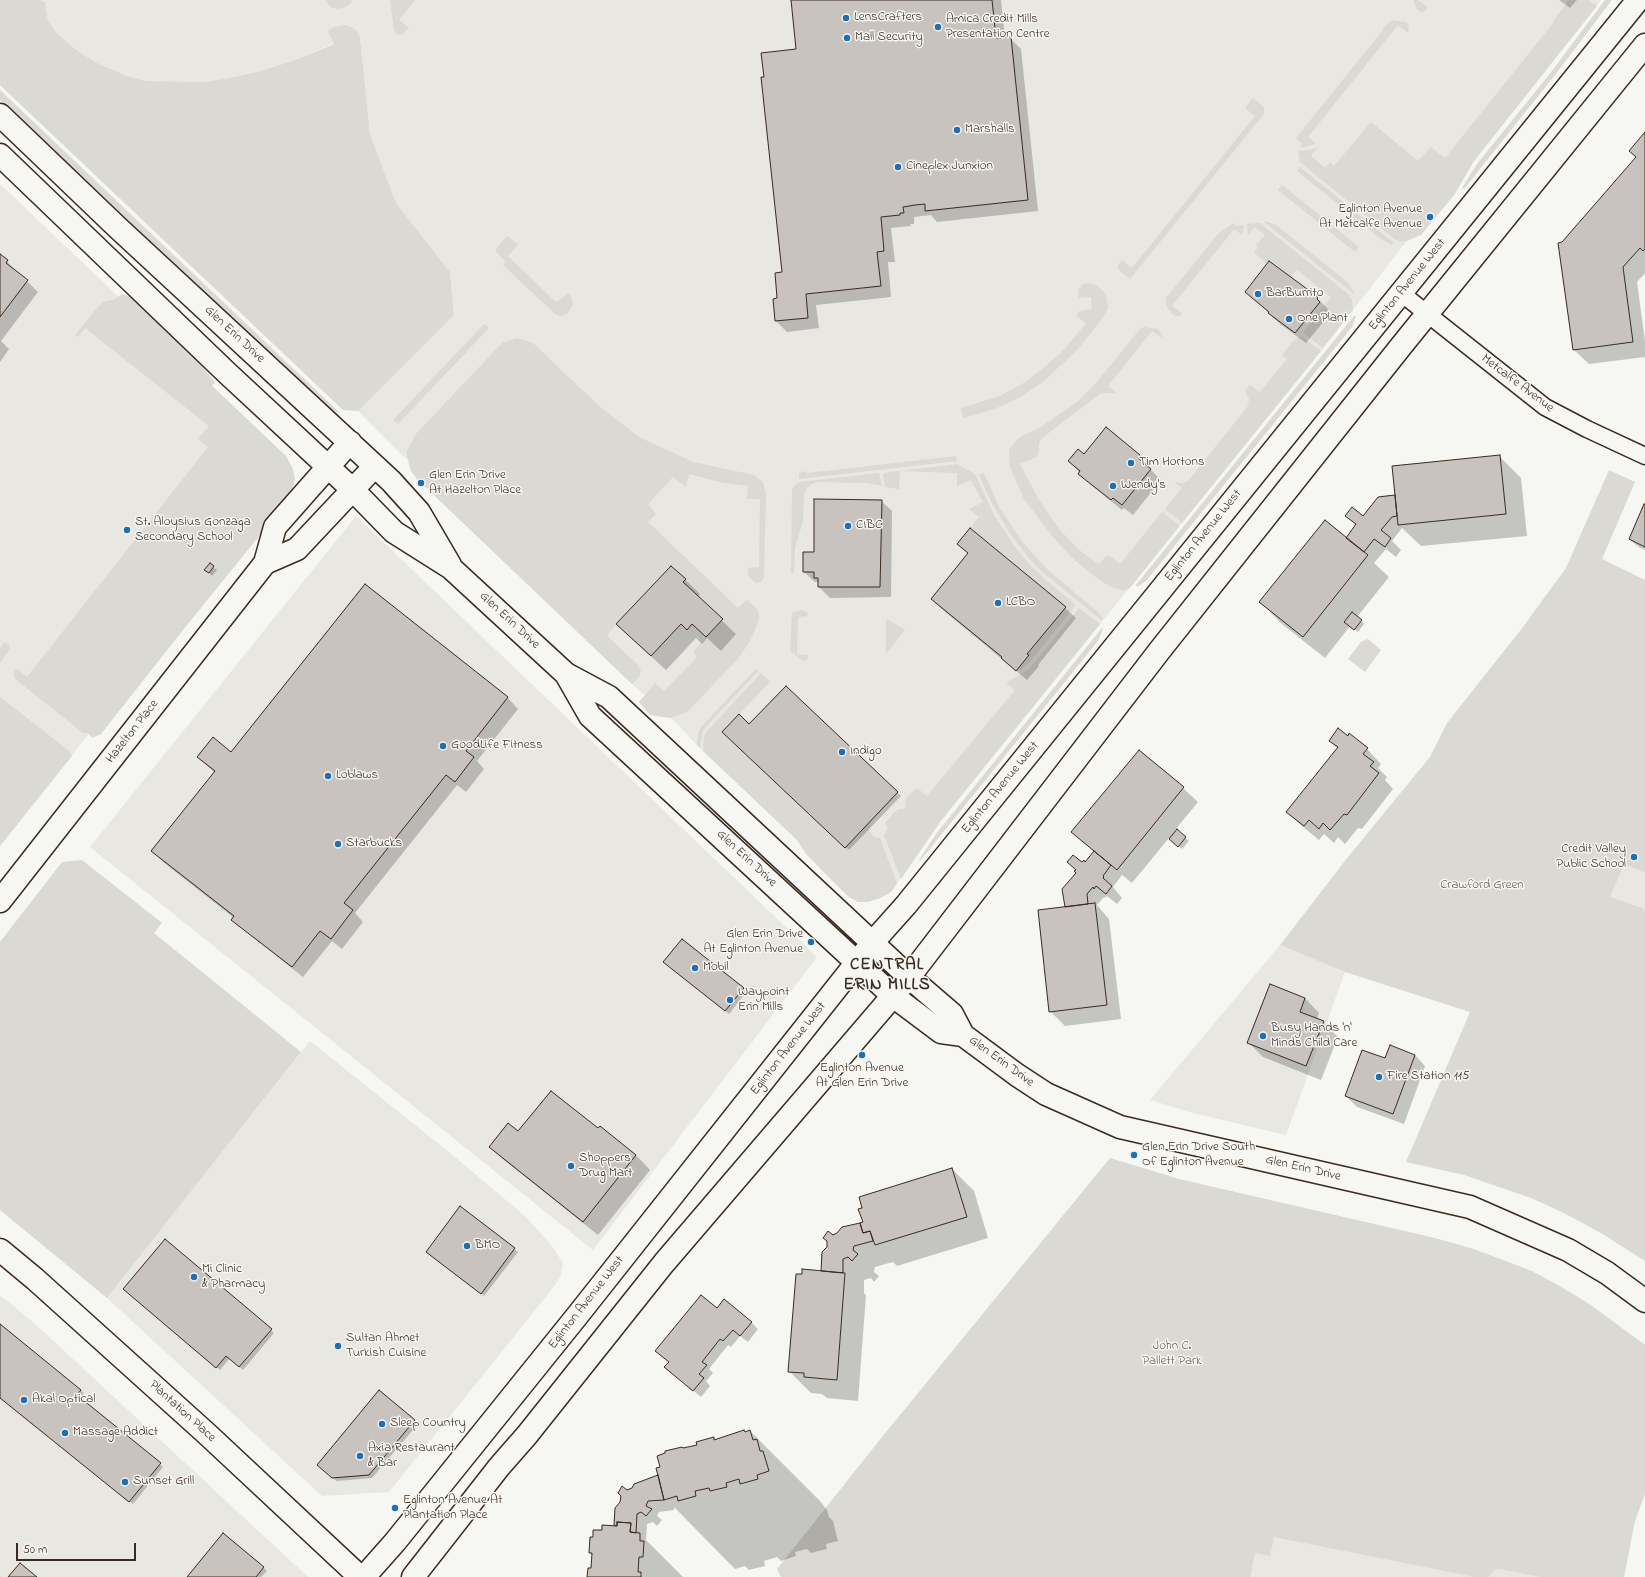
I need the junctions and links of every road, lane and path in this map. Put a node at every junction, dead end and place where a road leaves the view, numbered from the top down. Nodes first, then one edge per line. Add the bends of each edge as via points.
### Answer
1 (1638, 0) edge
2 (1645, 45) edge
3 (0, 115) edge
4 (0, 155) edge
5 (1401, 293) junction
6 (1427, 314) junction
7 (350, 442) junction
8 (1645, 456) edge
9 (328, 466) junction
10 (375, 466) junction
11 (353, 490) junction
12 (265, 563) junction
13 (451, 568) junction
14 (566, 674) junction
15 (0, 900) edge
16 (873, 942) junction
17 (857, 962) junction
18 (910, 977) junction
19 (893, 996) junction
20 (963, 1034) junction
21 (0, 1250) edge
22 (1645, 1301) edge
23 (360, 1577) edge
24 (364, 1577) edge
25 (412, 1577) edge

1 - 5 street, Eglinton Avenue West
2 - 6 street
3 - 7 street, Glen Erin Drive
4 - 9 street, Glen Erin Drive
5 - 6 street, Metcalfe Avenue
5 - 16 street, Eglinton Avenue West via 906,905
6 - 8 street, Metcalfe Avenue via 1545,407 1583,428
6 - 18 street via 1165,644
7 - 9 street, Hazelton Place
7 - 10 street, Glen Erin Drive
9 - 11 street, Glen Erin Drive
9 - 12 street, Hazelton Place via 274,527
10 - 11 street, Hazelton Place
10 - 13 street, Glen Erin Drive via 419,512
11 - 12 street, Hazelton Place via 297,549
11 - 13 street, Glen Erin Drive via 394,532
12 - 15 street, Hazelton Place
13 - 14 street, Glen Erin Drive
14 - 16 street, Glen Erin Drive via 609,697
14 - 17 street, Glen Erin Drive via 590,716
16 - 17 street, Eglinton Avenue West
16 - 18 street, Glen Erin Drive
17 - 19 street, Glen Erin Drive
17 - 24 street, Eglinton Avenue West via 577,1316
18 - 19 street
18 - 20 street, Glen Erin Drive via 952,1014
19 - 20 street, Glen Erin Drive via 941,1032
19 - 25 street via 664,1263
20 - 22 street, Glen Erin Drive via 1046,1094 1120,1127 1470,1207 1568,1250 1607,1272
21 - 23 street, Plantation Place via 201,1428

